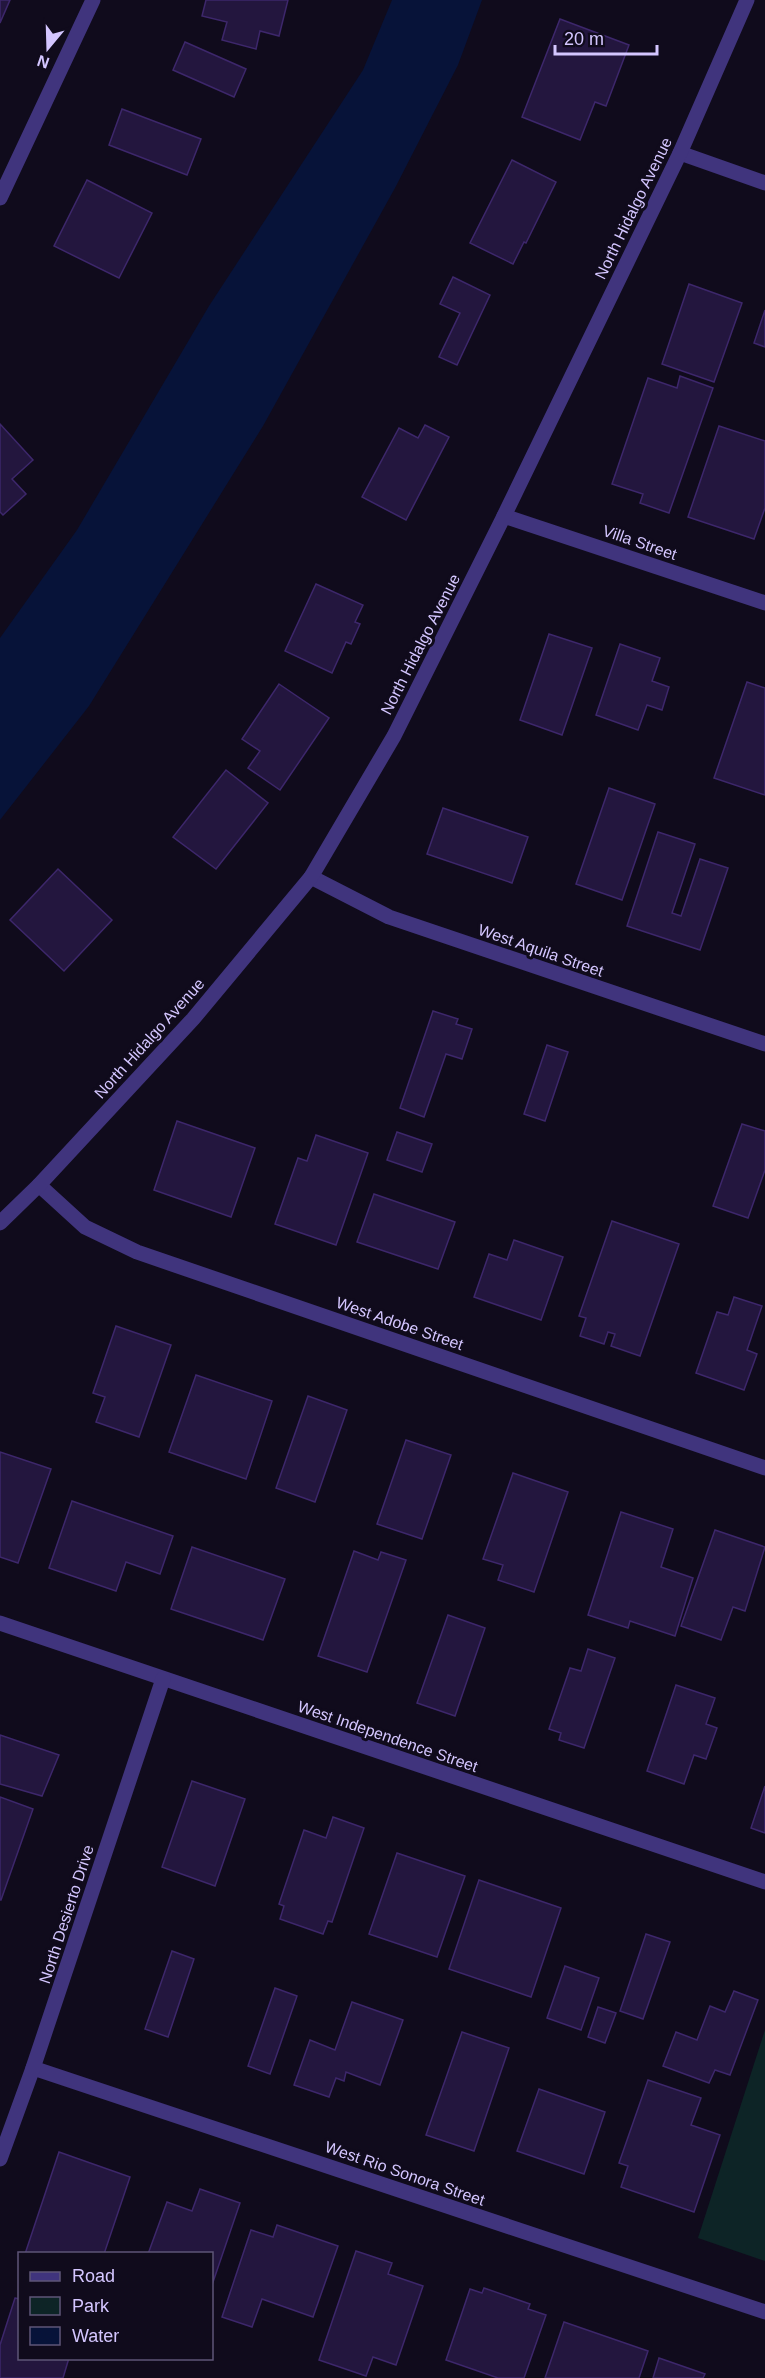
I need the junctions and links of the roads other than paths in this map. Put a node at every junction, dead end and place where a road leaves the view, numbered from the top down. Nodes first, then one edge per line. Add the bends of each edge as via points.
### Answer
1 (93, 0) edge
2 (747, 0) edge
3 (680, 153) junction
4 (765, 183) edge
5 (0, 198) edge
6 (504, 516) junction
7 (765, 603) edge
8 (311, 877) junction
9 (765, 1044) edge
10 (39, 1185) junction
11 (0, 1223) edge
12 (765, 1468) edge
13 (0, 1623) edge
14 (163, 1679) junction
15 (765, 1882) edge
16 (33, 2068) junction
17 (0, 2159) edge
18 (765, 2312) edge

1 - 5 street
2 - 3 street, North Hidalgo Avenue
3 - 4 street
3 - 6 street, North Hidalgo Avenue
6 - 7 street, Villa Street
6 - 8 street, North Hidalgo Avenue via 394,736
8 - 9 street, West Aquila Street via 389,917
8 - 10 street, North Hidalgo Avenue via 193,1019
10 - 11 street, North Hidalgo Avenue
10 - 12 street, West Adobe Street via 85,1227 137,1252
13 - 14 street, West Independence Street
14 - 15 street, West Independence Street
14 - 16 street, North Desierto Drive
16 - 17 street, North Desierto Drive
16 - 18 street, West Rio Sonora Street

